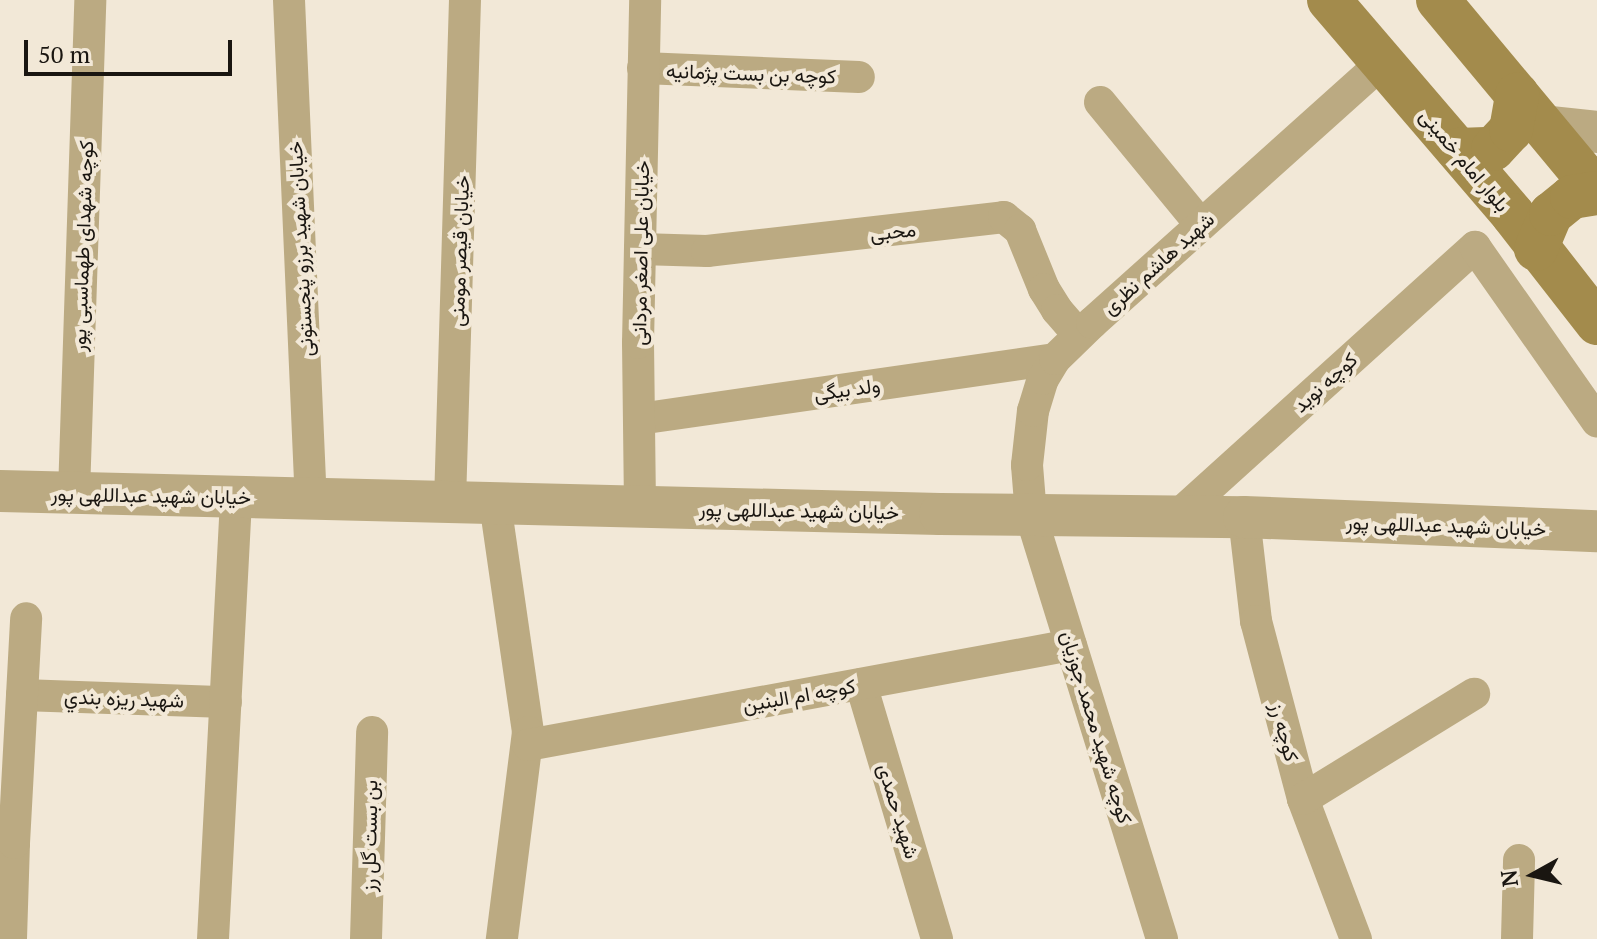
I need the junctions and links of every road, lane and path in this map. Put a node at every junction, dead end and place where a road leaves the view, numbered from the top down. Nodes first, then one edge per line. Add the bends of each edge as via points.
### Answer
1 (90, 0) edge
2 (289, 0) edge
3 (465, 0) edge
4 (645, 0) edge
5 (1329, 0) edge
6 (1438, 0) edge
7 (1383, 62) junction
8 (643, 68) junction
9 (859, 77) dead end
10 (1100, 102) dead end
11 (1530, 110) junction
12 (1597, 132) edge
13 (1458, 150) junction
14 (1597, 192) edge
15 (1201, 225) junction
16 (640, 249) junction
17 (1536, 249) junction
18 (1597, 323) edge
19 (1079, 335) junction
20 (1055, 359) junction
21 (639, 419) junction
22 (1597, 421) edge
23 (0, 491) edge
24 (74, 493) junction
25 (236, 497) junction
26 (311, 499) junction
27 (450, 502) junction
28 (495, 503) junction
29 (640, 506) junction
30 (1031, 515) junction
31 (1176, 517) junction
32 (1244, 517) junction
33 (1597, 531) edge
34 (26, 618) dead end
35 (1071, 645) junction
36 (861, 684) junction
37 (1474, 694) dead end
38 (22, 695) junction
39 (226, 702) junction
40 (372, 732) dead end
41 (528, 745) junction
42 (1303, 799) junction
43 (7, 842) edge
44 (1519, 860) dead end
45 (11, 939) edge
46 (213, 939) edge
47 (366, 939) edge
48 (502, 939) edge
49 (937, 939) edge
50 (1162, 939) edge
51 (1356, 939) edge
52 (1517, 939) edge

1 - 24 street, کوچه شهدای طهماسبی پور
2 - 26 street, خیابان شهید برزو پنجستونی
3 - 27 street, خیابان قیصر مومنی
4 - 8 street, خیابان علی اصغر مردانی
5 - 7 main road, بلوار امام خمینی
6 - 11 main road
7 - 13 main road, بلوار امام خمینی
7 - 15 street, شهید هاشم نظری
8 - 9 street, کوچه بن بست پژمانیه
8 - 16 street, خیابان علی اصغر مردانی
10 - 15 street
11 - 12 street
11 - 13 main road via 1493,149
11 - 14 main road
13 - 17 main road, بلوار امام خمینی
14 - 17 main road via 1572,197 1551,214
15 - 19 street, شهید هاشم نظری
16 - 19 street, محبی via 707,251 1004,217 1020,230 1044,289
16 - 21 street, خیابان علی اصغر مردانی
17 - 18 main road, بلوار امام خمینی
19 - 20 street, شهید هاشم نظری
20 - 21 street, ولد بیگی
20 - 30 street, شهید هاشم نظری via 1033,411 1027,465
21 - 29 street, خیابان علی اصغر مردانی
22 - 31 street, کوچه نوید via 1475,247
23 - 24 street, خیابان شهید عبداللهی پور
24 - 25 street, خیابان شهید عبداللهی پور
25 - 26 street, خیابان شهید عبداللهی پور
25 - 39 street
26 - 27 street, خیابان شهید عبداللهی پور
27 - 28 street, خیابان شهید عبداللهی پور
28 - 29 street, خیابان شهید عبداللهی پور
28 - 41 street
29 - 30 street, خیابان شهید عبداللهی پور
30 - 31 street, خیابان شهید عبداللهی پور
30 - 35 street, کوچه شهید محمد جوزیان
31 - 32 street, خیابان شهید عبداللهی پور
32 - 33 street, خیابان شهید عبداللهی پور
32 - 42 street, کوچه رز via 1256,621
34 - 38 street
35 - 36 street, کوچه ام البنین
35 - 50 street, کوچه شهید محمد جوزیان
36 - 41 street, کوچه ام البنین
36 - 49 street, شهید حمدی
37 - 42 street
38 - 39 street, شهيد ريزه بندي
38 - 43 street
39 - 46 street
40 - 47 street, بن بست گل رز
41 - 48 street
42 - 51 street, کوچه رز
43 - 45 street
44 - 52 street

